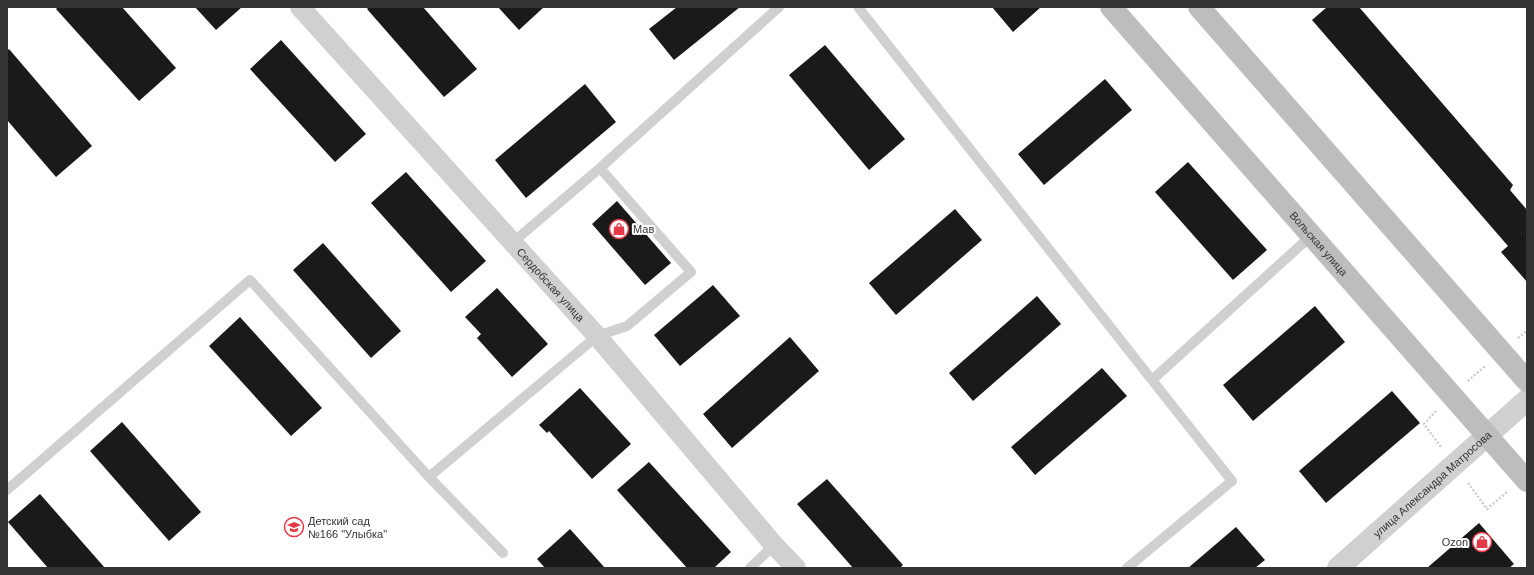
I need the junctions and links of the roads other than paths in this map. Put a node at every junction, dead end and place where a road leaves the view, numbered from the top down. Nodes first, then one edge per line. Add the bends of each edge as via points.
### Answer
1 (300, 7) edge
2 (779, 7) edge
3 (858, 7) edge
4 (1111, 7) edge
5 (1199, 7) edge
6 (600, 168) junction
7 (1312, 235) junction
8 (512, 243) junction
9 (597, 336) junction
10 (1152, 380) junction
11 (1527, 381) edge
12 (1527, 400) edge
13 (1487, 434) junction
14 (429, 477) junction
15 (1527, 481) edge
16 (7, 490) edge
17 (774, 545) junction
18 (503, 553) dead end
19 (750, 568) edge
20 (796, 568) edge
21 (1127, 568) edge
22 (1338, 568) edge

1 - 8 street, Сердобская улица
2 - 6 lane
3 - 10 lane
4 - 7 main road, Вольская улица
5 - 11 main road
6 - 8 lane
6 - 9 lane via 691,272 627,326
7 - 10 lane
7 - 13 main road, Вольская улица
8 - 9 street, Сердобская улица
9 - 14 lane
9 - 17 street, Сердобская улица
10 - 21 lane via 1232,481
12 - 13 street, улица Александра Матросова
13 - 15 main road, Вольская улица
13 - 22 street, улица Александра Матросова
14 - 16 lane via 250,280
14 - 18 lane
17 - 19 lane
17 - 20 street, Сердобская улица

